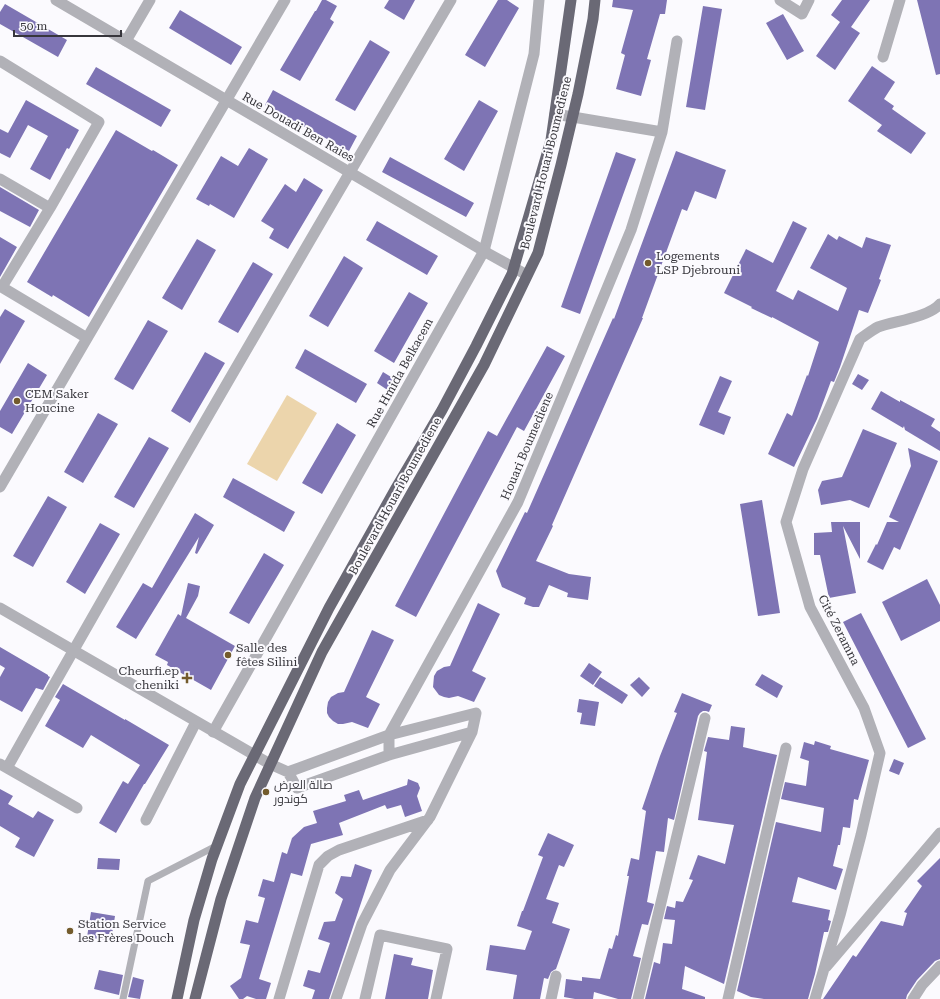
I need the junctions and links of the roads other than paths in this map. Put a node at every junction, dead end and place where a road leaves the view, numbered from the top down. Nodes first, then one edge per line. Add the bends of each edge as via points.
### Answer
1 (56, 0) edge
2 (150, 0) edge
3 (285, 0) edge
4 (451, 0) edge
5 (539, 0) edge
6 (571, 0) edge
7 (595, 0) edge
8 (780, 0) edge
9 (809, 0) edge
10 (900, 0) edge
11 (677, 41) dead end
12 (126, 42) junction
13 (883, 57) dead end
14 (0, 61) edge
15 (227, 100) junction
16 (555, 114) junction
17 (572, 117) junction
18 (662, 132) junction
19 (349, 172) junction
20 (0, 179) edge
21 (50, 208) junction
22 (484, 251) junction
23 (514, 268) junction
24 (527, 275) junction
25 (1, 286) edge
26 (940, 304) edge
27 (87, 338) junction
28 (0, 487) edge
29 (0, 608) edge
30 (73, 651) junction
31 (705, 718) dead end
32 (196, 722) junction
33 (213, 732) junction
34 (472, 732) junction
35 (389, 735) junction
36 (786, 748) dead end
37 (254, 755) junction
38 (389, 755) junction
39 (270, 764) junction
40 (4, 766) edge
41 (288, 772) junction
42 (77, 808) dead end
43 (146, 820) dead end
44 (428, 820) junction
45 (940, 833) edge
46 (218, 844) junction
47 (940, 966) edge
48 (823, 971) junction
49 (556, 976) dead end
50 (123, 999) edge
51 (177, 999) edge
52 (195, 999) edge
53 (280, 999) edge
54 (336, 999) edge
55 (365, 999) edge
56 (436, 999) edge
57 (551, 999) edge
58 (638, 999) edge
59 (728, 999) edge
60 (815, 999) edge
61 (913, 999) edge

1 - 12 street, Rue Douadi Ben Raies
2 - 12 street
3 - 15 street
4 - 19 street
5 - 22 street, Rue Hmida Belkacem via 534,54
6 - 16 highway, Boulevard Houari Boumediene
7 - 17 highway, Boulevard Houari Boumediene
8 - 9 street via 802,14
10 - 13 street
11 - 18 street, Houari Boumediene
12 - 15 street, Rue Douadi Ben Raies
14 - 21 street via 98,122
15 - 19 street, Rue Douadi Ben Raies
15 - 27 street
16 - 17 street
16 - 23 highway, Boulevard Houari Boumediene via 551,140
17 - 18 street
17 - 24 highway, Boulevard Houari Boumediene via 538,253
18 - 35 street, Houari Boumediene via 631,230 518,502
19 - 22 street, Rue Douadi Ben Raies
19 - 30 street
20 - 21 street
21 - 25 street
22 - 23 street, Rue Douadi Ben Raies
22 - 33 street, Rue Hmida Belkacem
23 - 24 street, Rue Douadi Ben Raies
23 - 37 highway, Boulevard Houari Boumediene via 442,410 330,608
24 - 39 highway, Boulevard Houari Boumediene via 484,365 322,652
25 - 27 street
26 - 48 street, Cité Zeramna via 937,308 916,317 878,328 860,339 803,469 786,522 810,607 864,708 880,753 859,843
27 - 28 street
29 - 30 street
30 - 32 street
30 - 40 street
31 - 58 street
32 - 33 street
32 - 43 street
33 - 37 street
34 - 35 street via 476,713
34 - 38 street
34 - 44 street
35 - 38 street, Houari Boumediene
35 - 41 street
36 - 59 street
37 - 39 street
37 - 46 highway, Boulevard Houari Boumediene via 240,784
38 - 41 street via 297,788
39 - 41 street
39 - 52 highway, Boulevard Houari Boumediene via 255,798 221,900
40 - 42 street
44 - 53 street via 339,850 319,865
44 - 54 street via 390,870 362,924
45 - 48 street
46 - 50 lane via 148,881
46 - 51 highway, Boulevard Houari Boumediene via 194,920
47 - 61 street
48 - 60 street, Cité Zeramna
49 - 57 street
55 - 56 street via 380,935 447,950

